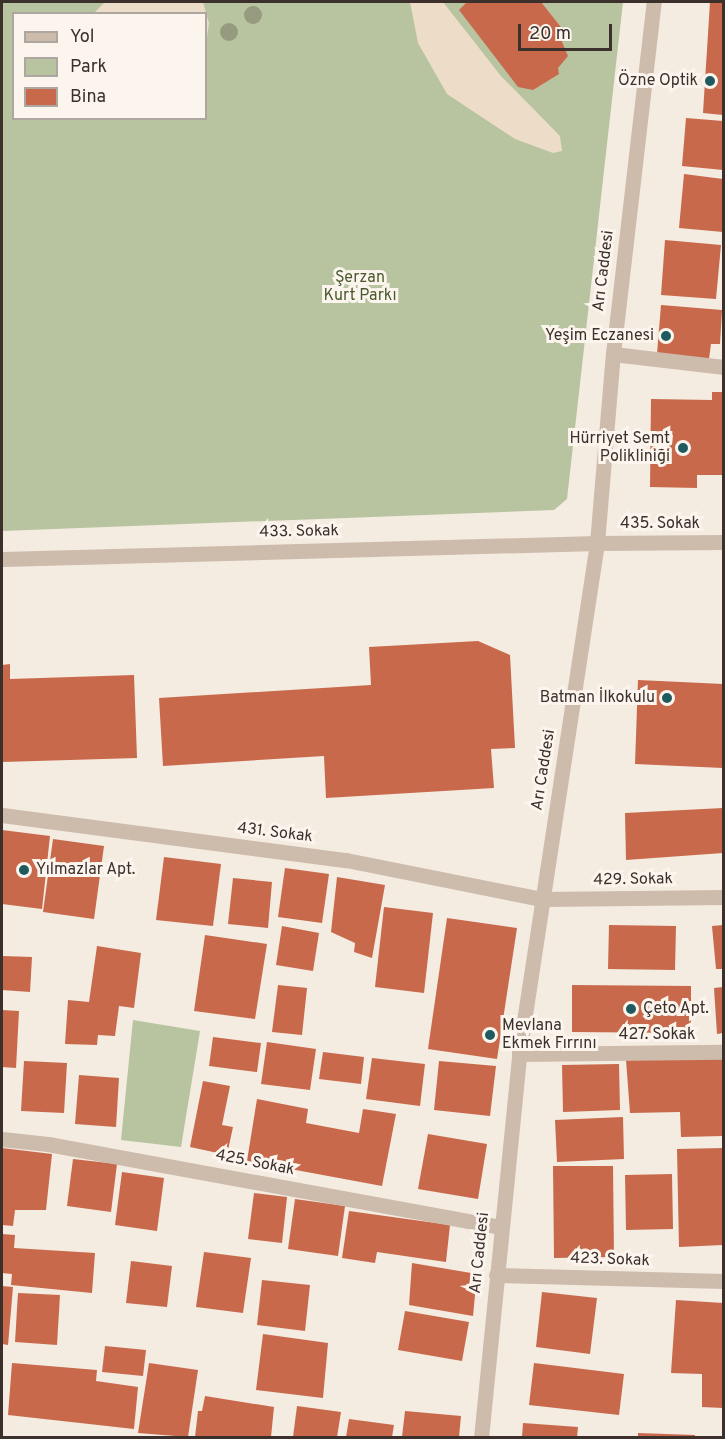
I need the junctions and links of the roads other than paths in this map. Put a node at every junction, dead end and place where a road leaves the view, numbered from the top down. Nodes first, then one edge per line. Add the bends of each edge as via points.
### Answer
1 (654, 2) edge
2 (613, 354) junction
3 (723, 367) edge
4 (723, 542) edge
5 (597, 543) junction
6 (2, 559) edge
7 (2, 815) edge
8 (723, 897) edge
9 (542, 899) junction
10 (723, 1052) edge
11 (519, 1054) junction
12 (2, 1139) edge
13 (501, 1227) junction
14 (496, 1275) junction
15 (723, 1281) edge
16 (481, 1437) edge

1 - 2 street, Arı Caddesi
2 - 3 street
2 - 5 street, Arı Caddesi
4 - 5 street, 435. Sokak
5 - 6 street, 433. Sokak
5 - 9 street, Arı Caddesi
7 - 9 street, 431. Sokak via 346,860
8 - 9 street, 429. Sokak
9 - 11 street, Arı Caddesi
10 - 11 street, 427. Sokak
11 - 13 street, Arı Caddesi
12 - 13 street, 425. Sokak via 71,1148
13 - 14 street, Arı Caddesi
14 - 15 street, 423. Sokak
14 - 16 street, Arı Caddesi

